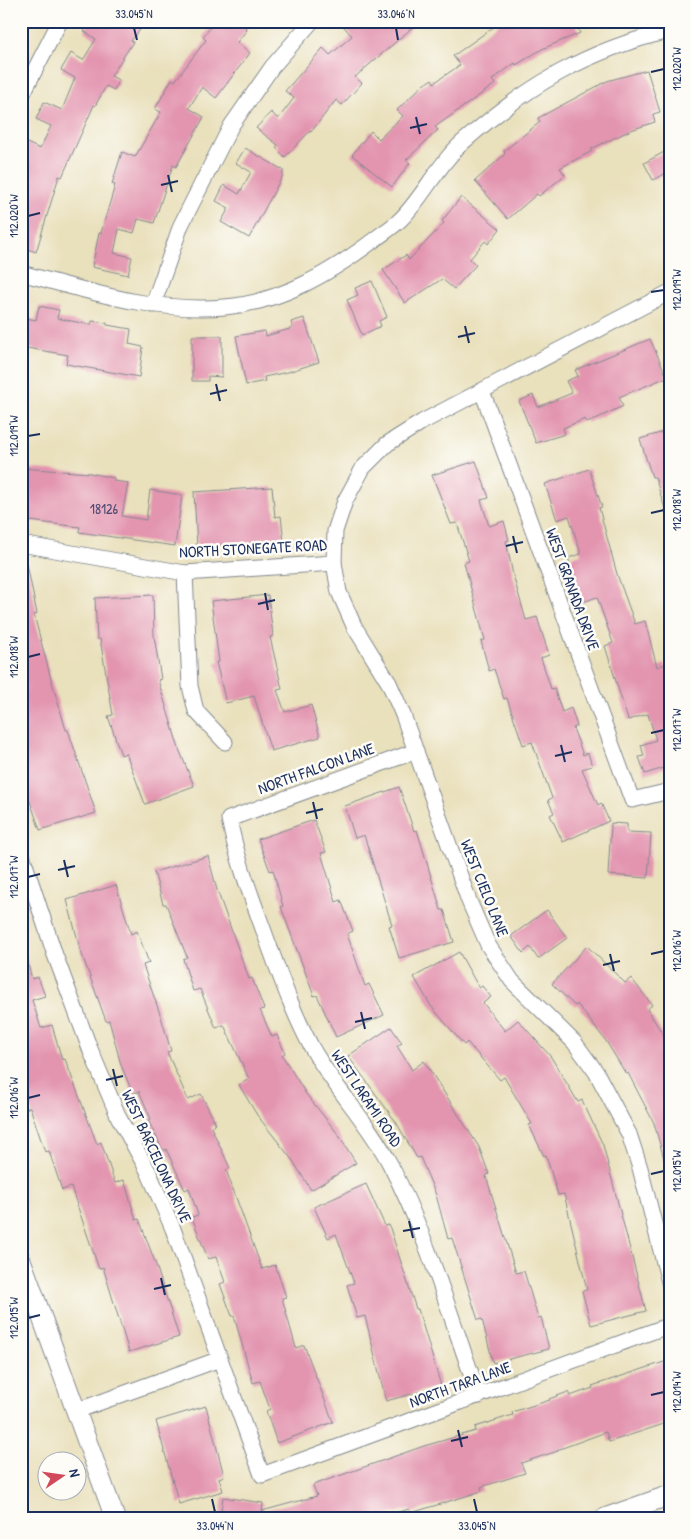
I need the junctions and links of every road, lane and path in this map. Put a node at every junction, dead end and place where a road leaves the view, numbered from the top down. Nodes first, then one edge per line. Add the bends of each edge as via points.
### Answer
1 (60, 21) edge
2 (312, 21) edge
3 (670, 31) edge
4 (21, 97) edge
5 (21, 273) edge
6 (669, 293) edge
7 (152, 305) junction
8 (482, 391) junction
9 (21, 544) edge
10 (334, 563) junction
11 (185, 573) junction
12 (225, 742) dead end
13 (416, 751) junction
14 (670, 791) edge
15 (229, 819) joint
16 (21, 852) edge
17 (27, 892) edge
18 (21, 1260) edge
19 (670, 1286) edge
20 (29, 1306) edge
21 (670, 1325) edge
22 (220, 1359) junction
23 (479, 1396) junction
24 (76, 1411) junction
25 (262, 1475) joint
26 (670, 1494) edge
27 (115, 1518) edge
28 (605, 1518) edge

1 - 4 street
2 - 7 street via 272,67 231,126 180,225
3 - 7 street via 606,49 530,89 461,144 401,219 338,267 271,299 226,307
5 - 7 street
6 - 8 street, NORTH STONEGATE ROAD
8 - 10 street, NORTH STONEGATE ROAD via 387,444 363,468 345,501 335,531
8 - 14 street, WEST GRANADA DRIVE via 632,800
9 - 11 street, NORTH STONEGATE ROAD
10 - 11 street, NORTH STONEGATE ROAD
10 - 13 street, WEST CIELO LANE via 339,592 354,626 389,683
11 - 12 street via 190,686 196,711
13 - 15 street, NORTH FALCON LANE
13 - 19 street, WEST CIELO LANE via 488,946 512,981 574,1042 614,1102 640,1168
15 - 23 street, WEST LARAMI ROAD via 236,854 286,992 312,1048 390,1163 413,1212
16 - 17 street, WEST BARCELONA DRIVE
17 - 22 street, WEST BARCELONA DRIVE via 119,1118 148,1171 172,1229
18 - 20 street
20 - 24 street
21 - 23 street, NORTH TARA LANE
22 - 24 street
22 - 25 street, WEST BARCELONA DRIVE
23 - 25 street, NORTH TARA LANE
24 - 27 street
26 - 28 street

